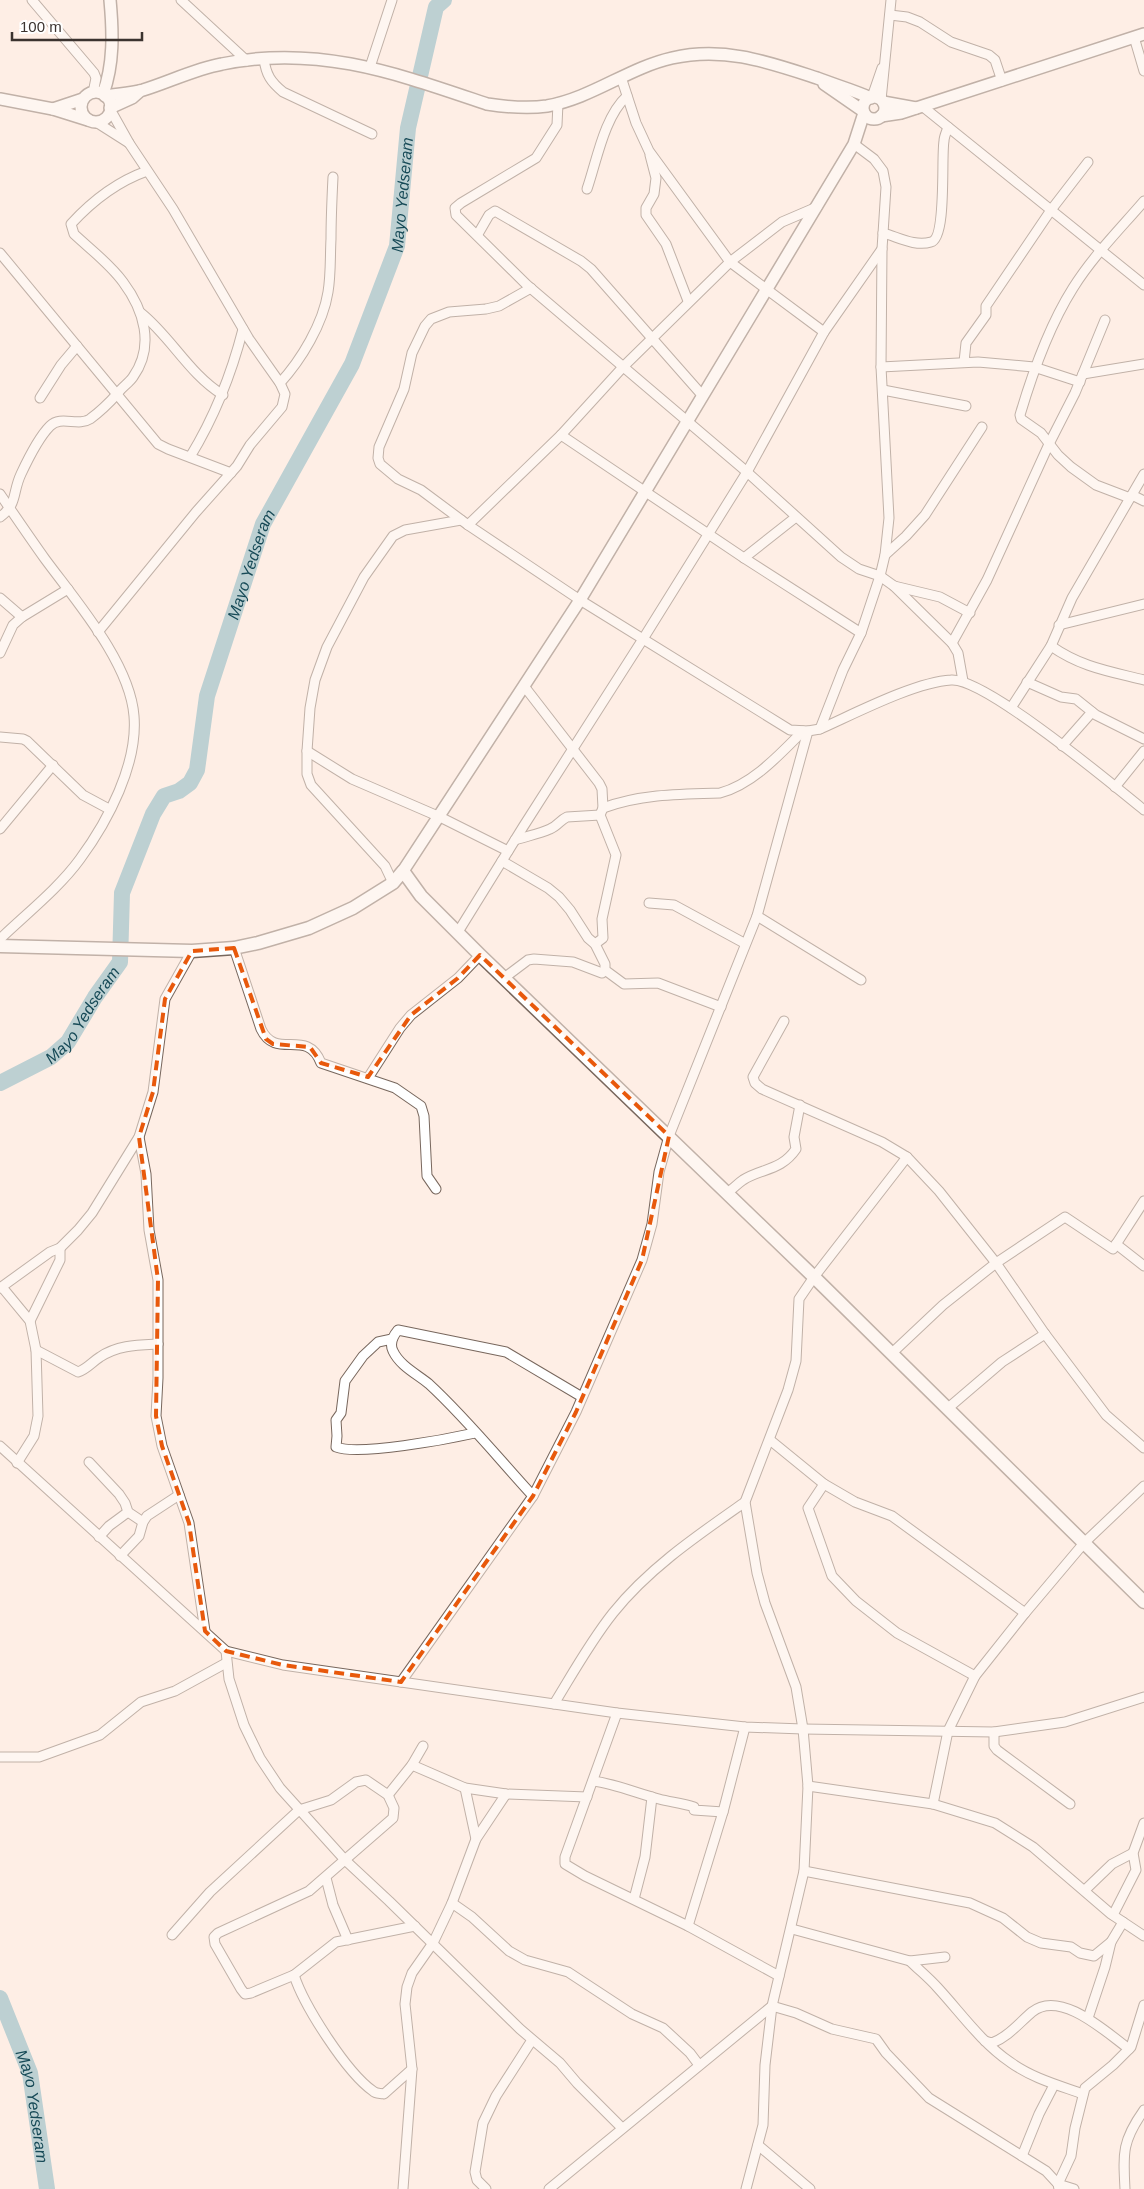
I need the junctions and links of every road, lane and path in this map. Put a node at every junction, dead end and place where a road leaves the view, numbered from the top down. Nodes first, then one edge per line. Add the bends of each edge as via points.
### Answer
1 (32, 0) edge
2 (110, 0) edge
3 (181, 0) edge
4 (392, 0) edge
5 (891, 0) edge
6 (890, 15) junction
7 (1139, 36) edge
8 (264, 59) junction
9 (247, 61) junction
10 (370, 67) junction
11 (1144, 71) edge
12 (621, 77) junction
13 (817, 78) junction
14 (1002, 81) junction
15 (140, 91) junction
16 (96, 95) junction
17 (627, 96) junction
18 (0, 99) edge
19 (877, 99) junction
20 (558, 103) junction
21 (919, 107) junction
22 (110, 108) junction
23 (53, 109) junction
24 (863, 112) junction
25 (880, 118) junction
26 (93, 121) junction
27 (948, 127) junction
28 (372, 134) dead end
29 (855, 141) junction
30 (129, 143) junction
31 (649, 151) junction
32 (1088, 162) dead end
33 (147, 171) junction
34 (333, 177) dead end
35 (587, 189) dead end
36 (1144, 201) edge
37 (817, 207) junction
38 (1051, 210) junction
39 (883, 233) junction
40 (478, 234) junction
41 (882, 249) junction
42 (1101, 251) junction
43 (0, 253) edge
44 (730, 262) junction
45 (1144, 285) edge
46 (531, 288) junction
47 (766, 289) junction
48 (688, 301) junction
49 (138, 311) junction
50 (1105, 320) dead end
51 (243, 329) junction
52 (824, 332) junction
53 (652, 338) junction
54 (77, 346) junction
55 (964, 362) junction
56 (1144, 364) edge
57 (623, 367) junction
58 (881, 367) junction
59 (1034, 367) junction
60 (1081, 378) junction
61 (280, 383) junction
62 (883, 390) junction
63 (117, 393) junction
64 (223, 394) junction
65 (702, 395) junction
66 (40, 398) dead end
67 (966, 406) dead end
68 (686, 422) junction
69 (982, 427) dead end
70 (561, 435) junction
71 (1049, 444) junction
72 (190, 457) junction
73 (746, 472) junction
74 (231, 473) junction
75 (1144, 474) edge
76 (645, 492) junction
77 (0, 494) edge
78 (1131, 496) junction
79 (1144, 501) edge
80 (11, 509) junction
81 (0, 517) edge
82 (796, 517) junction
83 (464, 522) junction
84 (708, 534) junction
85 (885, 555) junction
86 (744, 558) junction
87 (880, 576) junction
88 (894, 586) junction
89 (68, 590) junction
90 (0, 598) edge
91 (580, 600) junction
92 (1144, 604) edge
93 (970, 613) junction
94 (22, 617) junction
95 (1059, 626) junction
96 (98, 632) junction
97 (860, 632) junction
98 (643, 639) junction
99 (952, 643) junction
100 (1050, 646) junction
101 (0, 653) edge
102 (1144, 680) edge
103 (964, 681) junction
104 (1027, 682) junction
105 (524, 686) junction
106 (1011, 708) junction
107 (1092, 712) junction
108 (820, 729) junction
109 (806, 731) junction
110 (0, 737) edge
111 (1144, 739) edge
112 (1062, 746) junction
113 (573, 748) junction
114 (307, 751) junction
115 (1144, 751) edge
116 (53, 765) junction
117 (1116, 786) junction
118 (109, 809) junction
119 (1144, 810) edge
120 (602, 812) junction
121 (440, 817) junction
122 (0, 830) edge
123 (515, 840) junction
124 (508, 851) junction
125 (502, 861) junction
126 (385, 866) junction
127 (403, 871) junction
128 (393, 883) junction
129 (420, 896) junction
130 (649, 903) dead end
131 (757, 916) junction
132 (458, 932) junction
133 (0, 939) edge
134 (744, 943) junction
135 (596, 944) junction
136 (0, 946) edge
137 (234, 948) junction
138 (192, 951) junction
139 (480, 955) junction
140 (605, 970) junction
141 (504, 978) junction
142 (861, 980) dead end
143 (721, 1008) junction
144 (784, 1021) dead end
145 (368, 1078) junction
146 (800, 1105) junction
147 (669, 1136) junction
148 (139, 1137) junction
149 (908, 1157) junction
150 (436, 1189) dead end
151 (727, 1193) junction
152 (1144, 1201) edge
153 (1116, 1244) junction
154 (60, 1248) junction
155 (996, 1263) junction
156 (1144, 1266) edge
157 (814, 1277) junction
158 (1, 1288) edge
159 (30, 1321) junction
160 (1045, 1334) junction
161 (392, 1339) junction
162 (158, 1344) junction
163 (36, 1350) junction
164 (891, 1354) junction
165 (582, 1397) junction
166 (947, 1408) junction
167 (475, 1433) junction
168 (770, 1440) junction
169 (0, 1446) edge
170 (1144, 1448) edge
171 (17, 1462) junction
172 (89, 1462) dead end
173 (824, 1484) junction
174 (1144, 1486) edge
175 (179, 1495) junction
176 (533, 1496) junction
177 (744, 1502) junction
178 (128, 1512) junction
179 (142, 1522) junction
180 (99, 1537) junction
181 (1084, 1543) junction
182 (120, 1556) junction
183 (1144, 1602) edge
184 (1025, 1613) junction
185 (205, 1631) junction
186 (226, 1651) junction
187 (226, 1663) junction
188 (975, 1676) junction
189 (401, 1682) junction
190 (1144, 1698) edge
191 (554, 1704) junction
192 (617, 1713) junction
193 (746, 1727) junction
194 (803, 1729) junction
195 (948, 1731) junction
196 (994, 1732) junction
197 (423, 1746) dead end
198 (0, 1757) edge
199 (412, 1765) junction
200 (593, 1781) junction
201 (808, 1786) junction
202 (465, 1788) junction
203 (388, 1794) junction
204 (506, 1794) junction
205 (587, 1797) junction
206 (652, 1797) junction
207 (933, 1804) junction
208 (1070, 1804) dead end
209 (299, 1810) junction
210 (723, 1812) junction
211 (1144, 1823) edge
212 (476, 1839) junction
213 (1134, 1853) junction
214 (346, 1860) junction
215 (804, 1871) junction
216 (326, 1878) junction
217 (1085, 1890) junction
218 (634, 1899) junction
219 (452, 1903) junction
220 (1113, 1915) junction
221 (1123, 1922) junction
222 (416, 1926) junction
223 (688, 1926) junction
224 (792, 1929) junction
225 (172, 1935) dead end
226 (1144, 1936) edge
227 (348, 1940) junction
228 (1111, 1942) junction
229 (433, 1943) junction
230 (945, 1957) dead end
231 (910, 1961) junction
232 (294, 1975) junction
233 (779, 1976) junction
234 (1144, 2005) edge
235 (772, 2006) junction
236 (1088, 2018) junction
237 (1141, 2030) edge
238 (532, 2040) junction
239 (985, 2040) junction
240 (1129, 2049) junction
241 (699, 2065) junction
242 (412, 2069) junction
243 (1054, 2085) junction
244 (1083, 2094) junction
245 (1144, 2110) edge
246 (622, 2128) junction
247 (758, 2145) junction
248 (1022, 2156) junction
249 (1059, 2187) edge
250 (403, 2189) edge
251 (486, 2189) edge
252 (549, 2189) edge
253 (746, 2189) edge
254 (810, 2189) edge
255 (1074, 2189) edge
256 (1126, 2189) edge

1 - 16 street via 94,73
2 - 16 street via 110,76
3 - 9 street
4 - 10 street
5 - 6 street
6 - 14 street via 920,22 951,42 989,54 996,60
6 - 19 street
7 - 11 street
7 - 14 street
8 - 9 street
8 - 10 street via 305,57
8 - 28 street via 272,84 283,92
9 - 15 street via 222,64
10 - 20 street via 506,107 531,108
12 - 13 street via 674,58 719,55 757,59
12 - 17 street
12 - 20 street
13 - 19 street
13 - 24 street
14 - 21 street
15 - 16 street
15 - 22 street
16 - 22 street
16 - 23 street
16 - 26 street via 81,108 85,117
17 - 31 street
17 - 35 street via 615,109
18 - 23 street
19 - 21 street
19 - 24 street via 863,106
19 - 25 street via 885,111
20 - 40 street via 557,125 536,158 455,208 456,215
21 - 25 street
21 - 27 street
22 - 26 street via 106,118
22 - 30 street
23 - 26 street
24 - 25 street via 868,118
24 - 29 street
25 - 29 street
26 - 30 street
27 - 38 street
27 - 39 street via 944,140 942,214 936,239 932,242 911,242
29 - 37 street
29 - 39 street via 883,171 886,187
30 - 33 street
31 - 44 street
31 - 48 street via 656,178 646,214 666,244
32 - 38 street
33 - 49 street via 112,187 71,224 74,234 123,282
33 - 51 street via 178,217
34 - 61 street via 328,294 312,335
36 - 42 street
37 - 44 street via 782,222
37 - 47 street
38 - 42 street
38 - 55 street via 986,306 986,315 966,343
39 - 41 street
40 - 46 street
40 - 53 street via 495,211 506,216 591,269
41 - 52 street
41 - 58 street
42 - 45 street
42 - 59 street via 1074,287
43 - 54 street
44 - 47 street
44 - 48 street
46 - 57 street
46 - 83 street via 499,306 449,312 431,319 424,326 412,353 404,389 379,447 380,464
47 - 52 street
47 - 65 street
48 - 53 street
49 - 63 street via 145,327 146,347 133,376
49 - 64 street via 164,333 209,386
50 - 60 street
51 - 61 street
51 - 64 street
52 - 73 street
53 - 57 street
53 - 65 street
54 - 63 street
54 - 66 street
55 - 58 street
55 - 59 street
56 - 60 street
57 - 68 street
57 - 70 street
58 - 62 street
59 - 60 street
59 - 71 street via 1020,415
60 - 71 street
61 - 74 street via 285,394 282,407
62 - 67 street
62 - 85 street via 889,500
63 - 72 street via 158,444
63 - 80 street via 87,421 52,424 20,475
64 - 72 street
65 - 68 street
68 - 73 street
68 - 76 street
69 - 85 street via 925,515
70 - 76 street
70 - 83 street
71 - 78 street via 1071,468 1096,485
71 - 93 street
72 - 74 street
73 - 82 street
73 - 84 street
74 - 96 street
75 - 78 street
76 - 84 street
76 - 91 street
77 - 80 street
78 - 79 street
78 - 95 street
80 - 81 street
80 - 89 street
82 - 86 street
82 - 87 street via 841,557 859,569
83 - 91 street
83 - 114 street via 405,530 393,536 369,570 327,647 315,680
84 - 86 street
84 - 98 street
85 - 87 street
86 - 97 street
87 - 88 street
87 - 97 street
88 - 93 street via 940,597
88 - 99 street
89 - 94 street
89 - 96 street
90 - 94 street
91 - 98 street
91 - 105 street
92 - 95 street
93 - 99 street
94 - 101 street via 13,625
95 - 100 street
96 - 118 street via 129,692 134,716 133,747 125,777
97 - 108 street
98 - 109 street via 779,725
98 - 113 street
99 - 103 street via 958,653
100 - 102 street via 1084,666
100 - 104 street
103 - 106 street
103 - 108 street via 950,680 922,686
104 - 106 street
104 - 107 street via 1061,697 1076,699
105 - 113 street
105 - 121 street
106 - 112 street
107 - 111 street
107 - 112 street
108 - 109 street
109 - 120 street via 755,775 732,790 720,794 640,797 624,800
109 - 131 street
110 - 116 street via 28,741
112 - 117 street
113 - 120 street via 602,789
113 - 123 street
114 - 121 street via 347,776
114 - 126 street via 306,774 311,785
115 - 117 street
116 - 118 street via 83,795
116 - 122 street
117 - 119 street
118 - 133 street via 80,860
120 - 123 street via 567,817 550,829
120 - 135 street via 616,855 602,919 603,938
121 - 124 street
121 - 127 street
123 - 124 street
124 - 125 street
125 - 132 street
125 - 135 street via 548,888
126 - 127 street
126 - 128 street
127 - 128 main road
127 - 129 main road
128 - 129 main road
128 - 137 main road via 353,908 309,928
129 - 132 main road
130 - 134 street via 674,905
131 - 134 street
131 - 142 street
132 - 139 main road
134 - 143 street
135 - 140 street
136 - 138 main road
137 - 138 main road
137 - 145 street via 266,1039 273,1044 310,1047 321,1063
138 - 148 street via 165,999 153,1092
139 - 141 main road
139 - 145 street via 458,978 411,1015
140 - 141 street via 602,973 573,962 534,959
140 - 143 street via 624,984 658,983
141 - 147 main road
143 - 147 street
144 - 146 street via 753,1077 762,1089
145 - 150 street via 394,1088 421,1106 427,1176
146 - 149 street
146 - 151 street via 794,1137 796,1149 791,1156 778,1166 742,1181
147 - 151 main road
147 - 165 street via 642,1260
148 - 154 street via 92,1213
148 - 162 street via 158,1280
149 - 155 street
149 - 157 street
151 - 157 main road
152 - 153 street
153 - 155 street via 1111,1249 1065,1216
153 - 156 street
154 - 158 street
154 - 159 street via 60,1260
155 - 160 street
155 - 164 street via 943,1305
157 - 164 main road
157 - 168 street via 799,1299 796,1361
158 - 159 street
159 - 163 street
160 - 166 street via 1002,1362
160 - 170 street via 1106,1415
161 - 165 street via 398,1330 506,1352
161 - 167 street via 392,1350 404,1365 429,1384
161 - 167 street via 378,1342 362,1356 345,1381 341,1413 336,1420 336,1447 377,1449 439,1442
162 - 163 street via 126,1346 111,1351 78,1372
162 - 175 street via 156,1416 162,1446
163 - 171 street via 38,1416 34,1436
164 - 166 main road
165 - 176 street
166 - 181 main road
167 - 176 street
168 - 173 street
168 - 177 street
169 - 171 street
171 - 180 street
172 - 178 street via 119,1494
173 - 184 street via 855,1502 892,1516
173 - 188 street via 808,1508 832,1576 856,1601 897,1633
174 - 181 street
175 - 179 street
175 - 185 street via 190,1523
176 - 189 street
177 - 191 street via 671,1555 614,1611 592,1640
177 - 194 street via 757,1573 796,1687
178 - 179 street
178 - 180 street
179 - 182 street via 139,1536
180 - 182 street
181 - 183 main road
181 - 184 street
182 - 185 street
184 - 188 street
185 - 186 street
186 - 187 street
186 - 189 street via 283,1665
187 - 198 street via 182,1688 141,1702 100,1735 39,1757
187 - 209 street via 244,1724 260,1758
188 - 195 street
189 - 191 street
190 - 196 street via 1065,1722
191 - 192 street
192 - 193 street
192 - 200 street
193 - 194 street
193 - 210 street
194 - 195 street
194 - 201 street
195 - 196 street
195 - 207 street
196 - 208 street via 997,1750
197 - 199 street
199 - 202 street
199 - 203 street
200 - 205 street
200 - 206 street
201 - 207 street
201 - 215 street
202 - 204 street
202 - 212 street
203 - 209 street via 366,1780 360,1780 331,1800
203 - 214 street via 394,1808 393,1818
204 - 205 street
204 - 212 street
205 - 218 street via 565,1864
206 - 210 street via 687,1805 694,1810
206 - 218 street via 645,1857
207 - 217 street via 995,1823 1033,1846
209 - 214 street
209 - 225 street via 210,1892
210 - 223 street
211 - 213 street
212 - 219 street
213 - 217 street via 1112,1864
213 - 220 street via 1136,1870
214 - 216 street
214 - 222 street
215 - 224 street
215 - 228 street via 970,1903 1003,1918 1027,1937 1041,1943 1071,1946 1080,1953 1094,1956
216 - 227 street
216 - 232 street via 294,1899 214,1937 246,1994
217 - 220 street
218 - 223 street
219 - 229 street
219 - 241 street via 510,1951 533,1963 568,1972 632,2014 663,2028
220 - 221 street
221 - 226 street
221 - 228 street
222 - 227 street
222 - 229 street
223 - 233 street
224 - 231 street
224 - 233 street
227 - 232 street via 336,1942
228 - 236 street
229 - 238 street
229 - 242 street via 412,1973 407,1987 405,2004
230 - 231 street
231 - 239 street
232 - 242 street via 310,2011 358,2078 375,2093 384,2094
233 - 235 street
234 - 237 street
235 - 241 street
235 - 247 street via 765,2065 763,2125
235 - 248 street via 832,2029 876,2039 929,2098
236 - 239 street via 1053,2004 1043,2005 1001,2040 992,2043
236 - 240 street
237 - 240 street
238 - 246 street via 560,2063
238 - 251 street via 496,2096 483,2123 475,2172
239 - 243 street via 1011,2063
240 - 244 street via 1085,2088
241 - 246 street
242 - 250 street
243 - 244 street
243 - 248 street
244 - 249 street via 1071,2156
245 - 256 street via 1126,2141
246 - 252 street
247 - 253 street
247 - 254 street
248 - 249 street via 1046,2171
249 - 255 street

